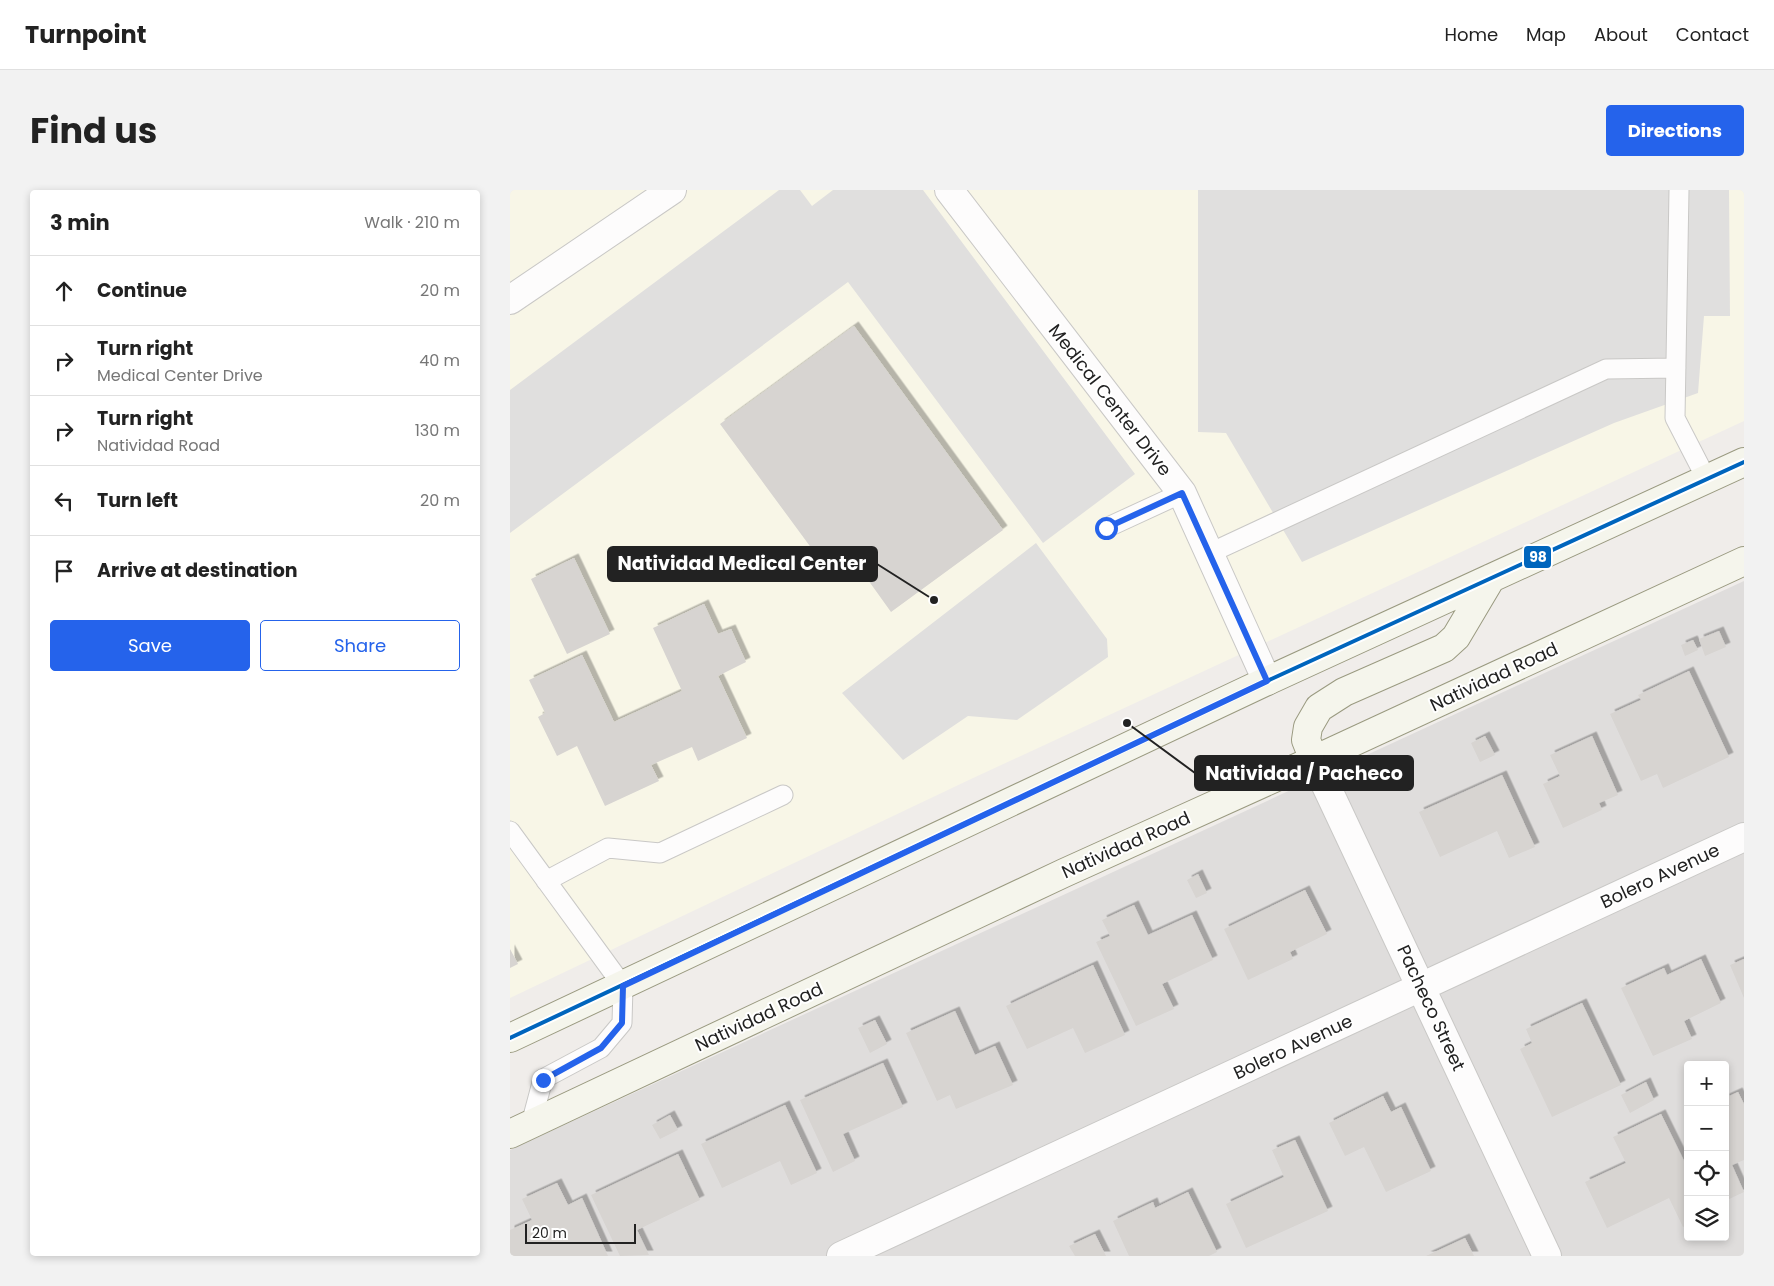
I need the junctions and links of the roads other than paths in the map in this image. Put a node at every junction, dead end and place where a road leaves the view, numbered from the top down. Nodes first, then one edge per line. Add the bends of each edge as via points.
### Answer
1 (672, 190) edge
2 (950, 190) edge
3 (1679, 190) edge
4 (510, 300) edge
5 (1676, 368) junction
6 (1744, 462) edge
7 (1707, 480) junction
8 (1182, 493) junction
9 (1106, 528) dead end
10 (1210, 553) junction
11 (1744, 561) edge
12 (1491, 578) junction
13 (1267, 681) junction
14 (1314, 760) junction
15 (783, 795) dead end
16 (510, 831) edge
17 (1744, 837) edge
18 (546, 881) junction
19 (623, 986) junction
20 (1422, 988) junction
21 (510, 1038) edge
22 (520, 1129) edge
23 (841, 1256) edge
24 (1547, 1256) edge

1 - 4 street
2 - 8 street, Medical Center Drive
3 - 5 lane
5 - 7 lane via 1675,418
5 - 10 lane via 1606,369
6 - 7 main road
7 - 12 main road
8 - 9 lane
8 - 10 street, Medical Center Drive
10 - 13 street, Medical Center Drive
11 - 14 main road, Natividad Road
12 - 13 main road
12 - 14 main road via 1456,637 1444,648 1344,692 1319,708 1308,727 1306,740
13 - 19 main road
14 - 20 street, Pacheco Street
14 - 22 main road, Natividad Road via 1064,873
15 - 18 lane via 660,853 608,848
16 - 18 lane
17 - 20 street, Bolero Avenue
18 - 19 lane
19 - 21 main road
19 - 22 lane via 622,1023 601,1048 543,1080
20 - 23 street, Bolero Avenue
20 - 24 street, Pacheco Street

